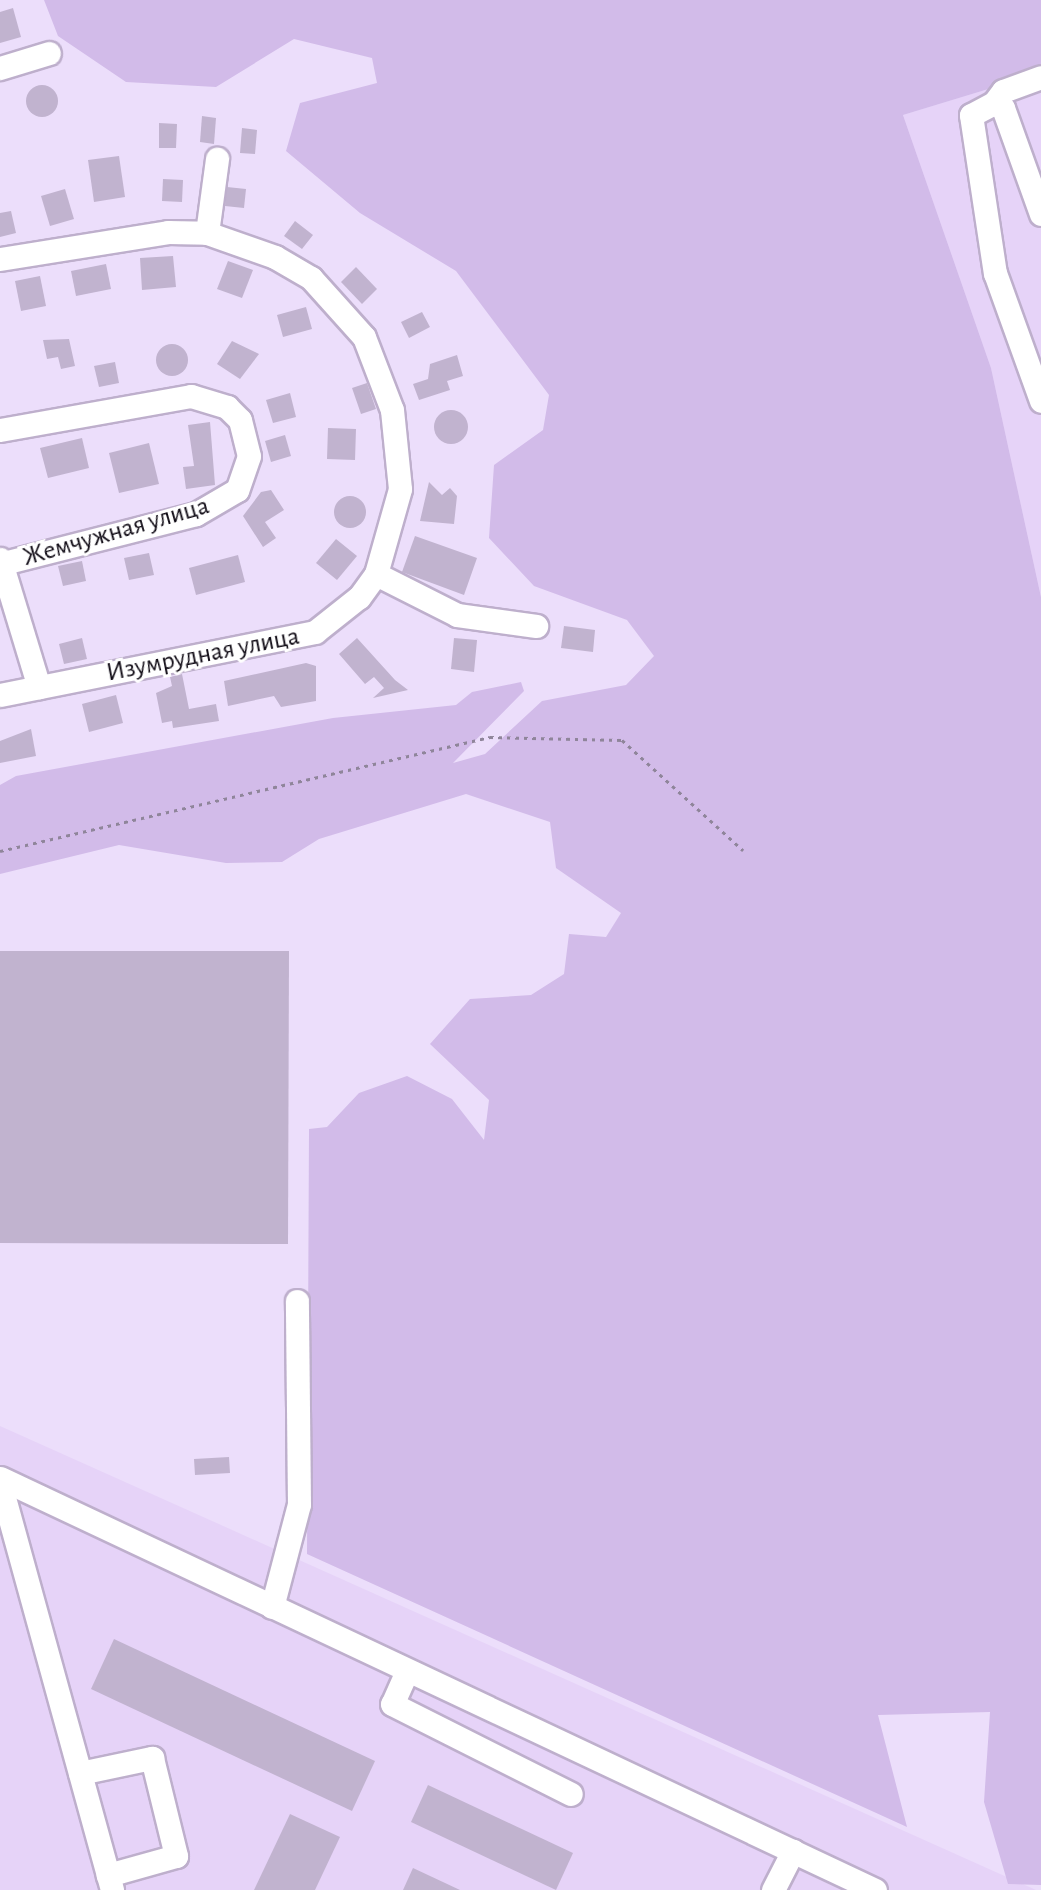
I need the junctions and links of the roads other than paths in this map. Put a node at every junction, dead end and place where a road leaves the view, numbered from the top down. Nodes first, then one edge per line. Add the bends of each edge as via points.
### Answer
1 (49, 53) dead end
2 (0, 68) edge
3 (1041, 77) edge
4 (994, 103) junction
5 (217, 159) dead end
6 (1041, 214) edge
7 (207, 233) junction
8 (0, 259) edge
9 (1041, 401) edge
10 (0, 430) edge
11 (0, 562) edge
12 (376, 574) junction
13 (536, 626) dead end
14 (39, 687) junction
15 (0, 695) edge
16 (297, 1301) dead end
17 (0, 1481) edge
18 (272, 1607) junction
19 (407, 1671) junction
20 (80, 1773) junction
21 (571, 1794) dead end
22 (793, 1851) junction
23 (110, 1882) edge
24 (773, 1890) edge
25 (875, 1890) edge

1 - 2 street
3 - 4 street via 1003,91
4 - 6 street via 1003,108
4 - 9 street via 971,115 973,140 995,273
5 - 7 street
7 - 8 street, Изумрудная улица via 128,234
7 - 12 street, Изумрудная улица via 266,253 311,278 364,337 392,410 399,458 400,489
10 - 11 street, Жемчужная улица via 191,396 227,407 240,420 249,456 237,490 196,514
11 - 14 street
12 - 13 street via 457,615
12 - 14 street, Изумрудная улица via 337,617 290,641
14 - 15 street, Изумрудная улица
16 - 18 street via 299,1503
17 - 18 street
17 - 20 street
18 - 19 street
19 - 21 street via 392,1704
19 - 22 street
20 - 23 street
20 - 23 street via 152,1758 176,1856
22 - 24 street
22 - 25 street

